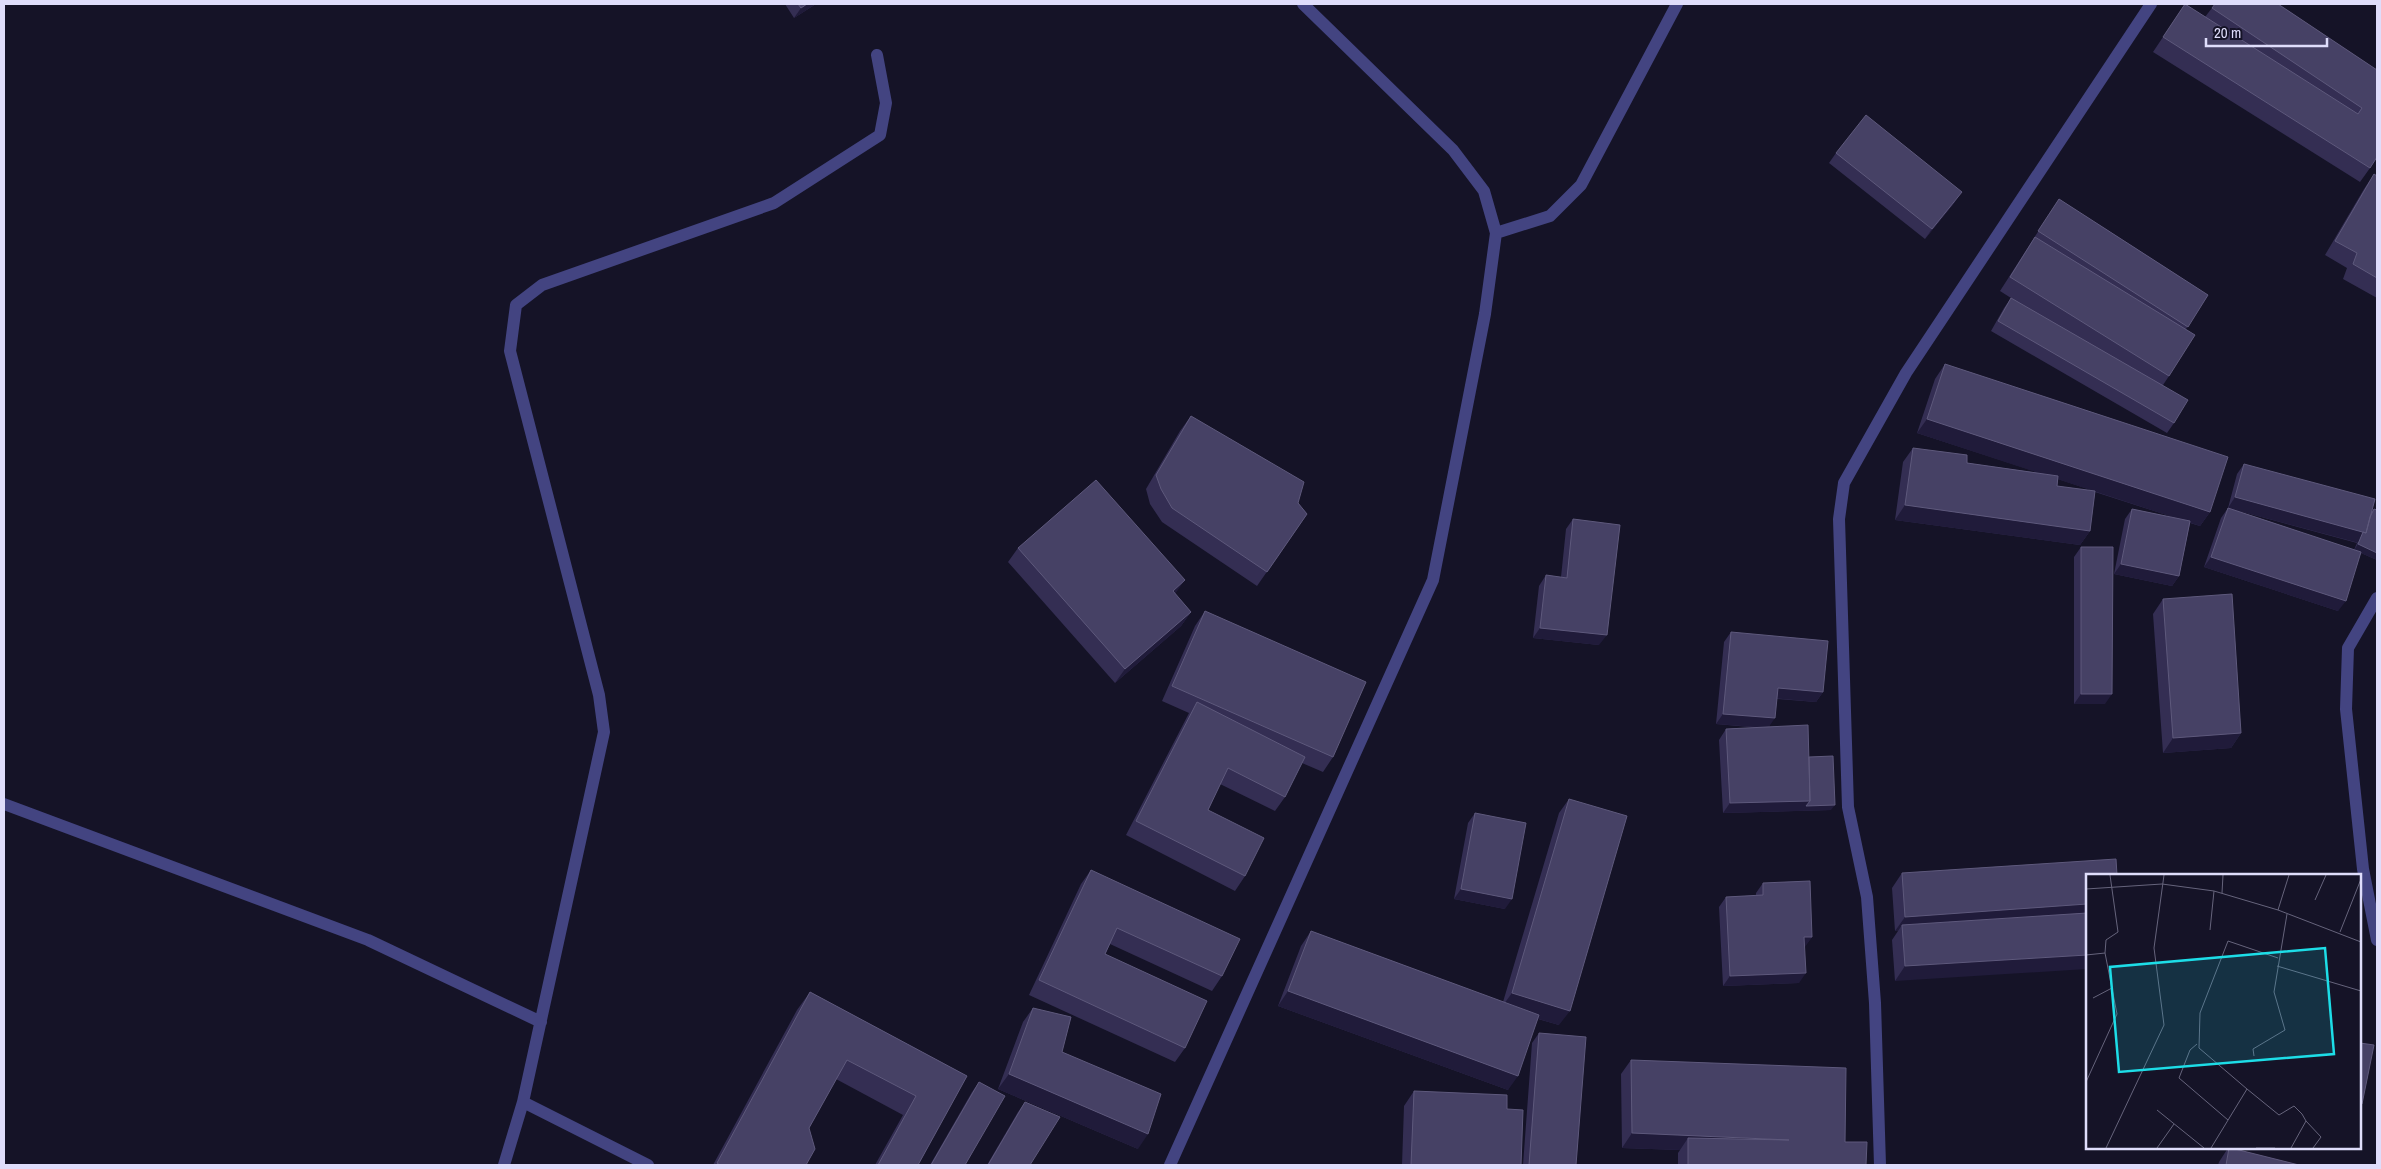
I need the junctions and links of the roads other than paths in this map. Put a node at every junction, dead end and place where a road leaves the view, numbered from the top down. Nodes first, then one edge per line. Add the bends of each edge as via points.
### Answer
1 (1303, 4) edge
2 (1677, 4) edge
3 (2150, 4) edge
4 (877, 55) dead end
5 (1496, 233) junction
6 (2377, 598) edge
7 (4, 804) edge
8 (2377, 940) edge
9 (541, 1022) junction
10 (523, 1102) junction
11 (504, 1165) edge
12 (648, 1165) edge
13 (1170, 1165) edge
14 (1880, 1165) edge

1 - 5 street via 1453,150 1484,191
2 - 5 street via 1581,184 1550,216
3 - 14 street via 1906,374 1844,483 1839,519 1848,808 1867,897 1875,1003
4 - 9 street via 886,104 880,135 774,203 542,285 516,304 510,350 598,696 604,732
5 - 13 street via 1485,314 1433,580
6 - 8 street via 2348,648 2346,709 2363,869
7 - 9 street via 368,940
9 - 10 street
10 - 11 street
10 - 12 street

